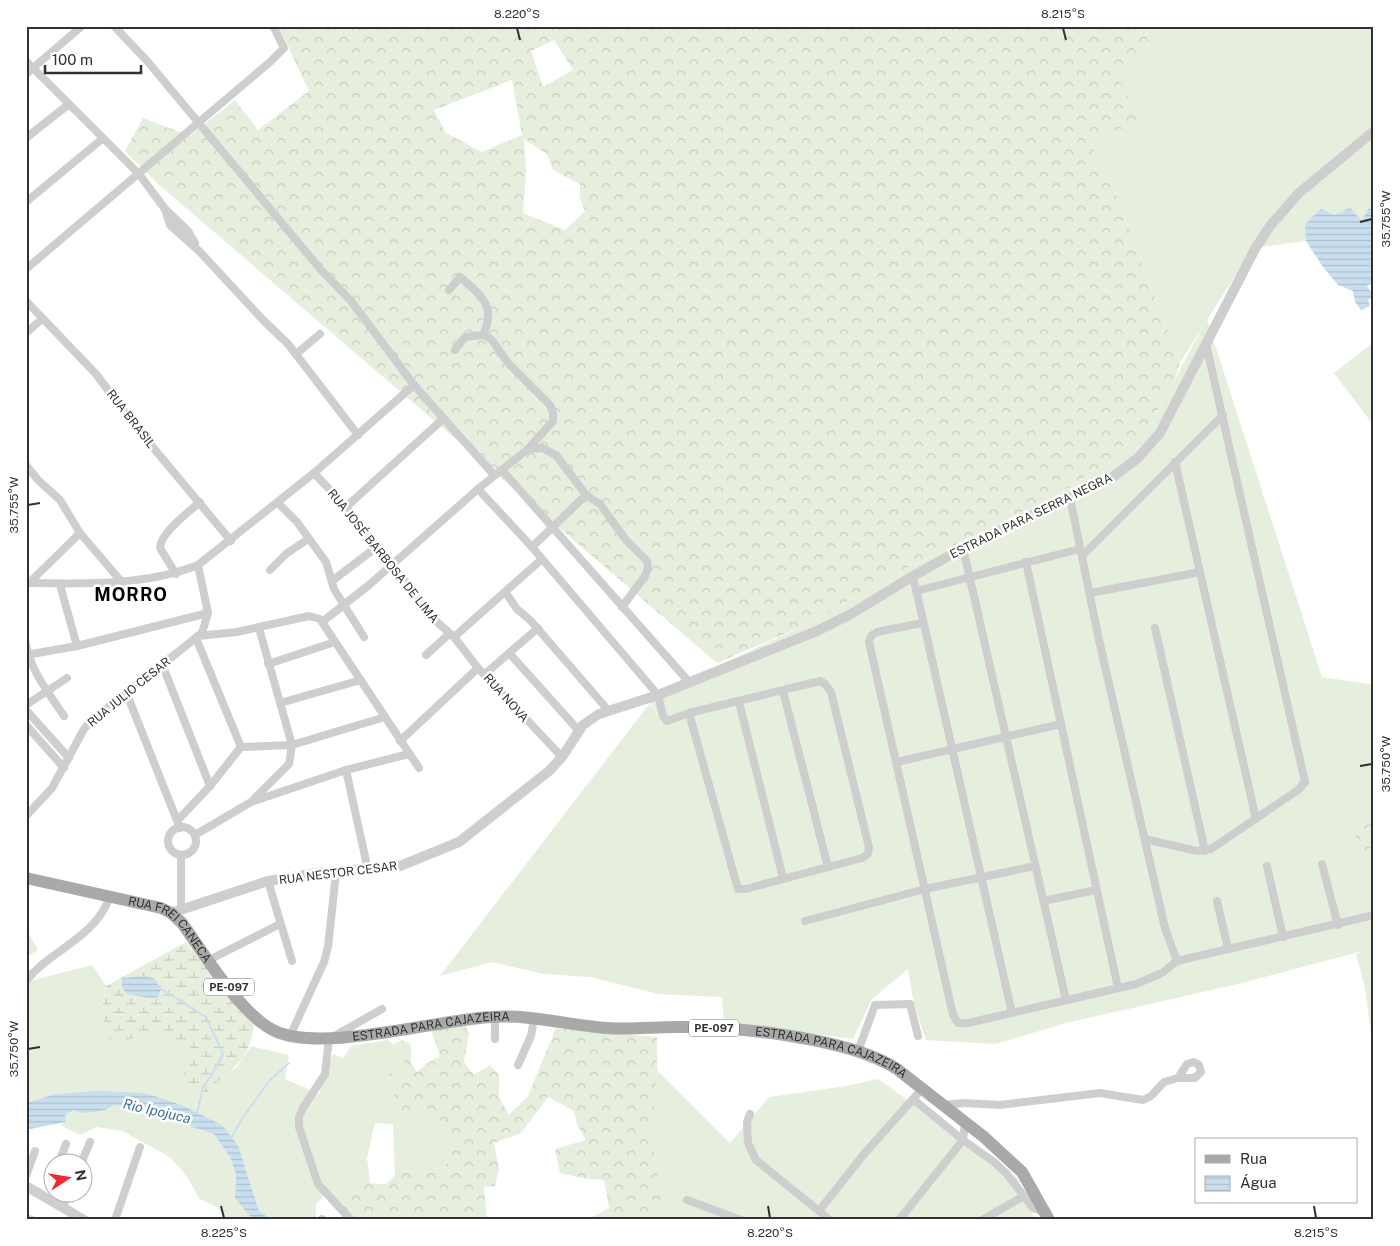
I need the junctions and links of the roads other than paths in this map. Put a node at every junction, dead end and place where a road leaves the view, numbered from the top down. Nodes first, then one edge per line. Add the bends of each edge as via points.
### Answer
1 (82, 26) edge
2 (114, 26) edge
3 (273, 26) edge
4 (26, 60) edge
5 (34, 68) junction
6 (26, 74) edge
7 (69, 104) junction
8 (197, 122) junction
9 (1374, 131) edge
10 (26, 138) edge
11 (102, 139) junction
12 (139, 174) junction
13 (26, 202) edge
14 (26, 269) edge
15 (449, 290) dead end
16 (26, 301) edge
17 (42, 319) junction
18 (26, 333) edge
19 (320, 334) dead end
20 (483, 334) junction
21 (1206, 344) junction
22 (455, 350) dead end
23 (296, 354) junction
24 (414, 385) junction
25 (1223, 415) junction
26 (443, 419) junction
27 (358, 435) junction
28 (528, 448) junction
29 (1175, 462) junction
30 (26, 465) edge
31 (502, 470) junction
32 (314, 473) junction
33 (494, 475) junction
34 (478, 489) junction
35 (586, 495) junction
36 (1070, 498) junction
37 (200, 502) junction
38 (278, 503) junction
39 (346, 507) junction
40 (552, 529) junction
41 (80, 533) junction
42 (308, 539) junction
43 (231, 542) junction
44 (378, 546) junction
45 (532, 547) junction
46 (963, 548) junction
47 (1081, 552) junction
48 (542, 560) junction
49 (1026, 562) junction
50 (392, 565) junction
51 (198, 566) junction
52 (329, 567) junction
53 (346, 569) junction
54 (270, 570) dead end
55 (1200, 572) junction
56 (176, 574) junction
57 (913, 576) junction
58 (970, 577) junction
59 (120, 580) junction
60 (332, 581) junction
61 (28, 583) edge
62 (60, 585) junction
63 (916, 591) junction
64 (506, 593) junction
65 (1090, 593) junction
66 (343, 605) junction
67 (622, 607) junction
68 (208, 613) junction
69 (322, 622) junction
70 (922, 623) junction
71 (259, 628) junction
72 (538, 628) junction
73 (1155, 628) dead end
74 (452, 636) junction
75 (197, 637) junction
76 (364, 637) dead end
77 (335, 642) junction
78 (26, 644) edge
79 (77, 646) junction
80 (510, 654) junction
81 (27, 655) edge
82 (426, 655) dead end
83 (162, 664) junction
84 (268, 664) junction
85 (478, 668) junction
86 (485, 674) junction
87 (67, 678) dead end
88 (361, 680) junction
89 (690, 682) junction
90 (47, 691) junction
91 (783, 691) junction
92 (126, 692) junction
93 (658, 695) junction
94 (739, 702) junction
95 (280, 703) junction
96 (26, 704) edge
97 (26, 710) edge
98 (608, 710) junction
99 (689, 713) junction
100 (64, 716) dead end
101 (385, 717) junction
102 (1061, 724) junction
103 (26, 725) edge
104 (579, 731) junction
105 (1005, 736) junction
106 (400, 740) junction
107 (292, 745) junction
108 (241, 747) junction
109 (951, 748) junction
110 (409, 754) junction
111 (70, 758) junction
112 (562, 758) junction
113 (897, 762) junction
114 (64, 768) junction
115 (419, 768) dead end
116 (346, 770) junction
117 (210, 786) junction
118 (251, 802) junction
119 (26, 816) edge
120 (1256, 818) junction
121 (179, 824) junction
122 (194, 835) junction
123 (1145, 839) junction
124 (1206, 851) junction
125 (181, 855) junction
126 (1322, 864) dead end
127 (1035, 866) junction
128 (1267, 866) dead end
129 (828, 867) junction
130 (368, 870) junction
131 (336, 873) junction
132 (980, 877) junction
133 (26, 878) edge
134 (783, 878) junction
135 (268, 881) junction
136 (925, 889) junction
137 (1096, 890) junction
138 (110, 896) junction
139 (1042, 901) junction
140 (1217, 901) dead end
141 (176, 910) junction
142 (1374, 915) edge
143 (805, 922) dead end
144 (280, 924) junction
145 (1338, 925) junction
146 (1283, 936) junction
147 (1228, 948) junction
148 (209, 960) junction
149 (292, 961) dead end
150 (1177, 961) junction
151 (26, 980) edge
152 (1118, 988) junction
153 (1066, 1000) junction
154 (382, 1009) dead end
155 (1012, 1013) junction
156 (495, 1016) junction
157 (534, 1019) junction
158 (290, 1036) junction
159 (918, 1036) dead end
160 (307, 1039) joint
161 (329, 1039) junction
162 (494, 1039) dead end
163 (858, 1051) junction
164 (518, 1065) dead end
165 (1178, 1078) dead end
166 (922, 1089) junction
167 (913, 1099) junction
168 (943, 1106) junction
169 (750, 1114) dead end
170 (964, 1122) junction
171 (980, 1134) junction
172 (963, 1140) junction
173 (90, 1142) dead end
174 (66, 1144) dead end
175 (140, 1147) dead end
176 (36, 1151) dead end
177 (62, 1154) edge
178 (85, 1154) edge
179 (26, 1176) edge
180 (26, 1186) edge
181 (1024, 1196) junction
182 (687, 1200) dead end
183 (63, 1206) joint
184 (819, 1210) junction
185 (1048, 1216) edge
186 (26, 1218) edge
187 (32, 1220) edge
188 (84, 1220) edge
189 (115, 1220) edge
190 (351, 1220) edge
191 (741, 1220) edge
192 (830, 1220) edge
193 (899, 1220) edge
194 (982, 1220) edge

1 - 5 street
2 - 8 street
3 - 8 street via 284,48
4 - 5 street
5 - 6 street
5 - 7 street
7 - 10 street
7 - 11 street
8 - 12 street
8 - 24 street via 360,312
9 - 21 street, ESTRADA PARA SERRA NEGRA via 1279,214 1255,249
11 - 12 street
11 - 13 street
12 - 14 street
12 - 23 street via 165,209 170,225 200,252
15 - 20 street via 460,277 487,304 490,321
16 - 17 street, RUA BRASIL
17 - 18 street
17 - 37 street, RUA BRASIL via 96,374
19 - 23 street
20 - 22 street via 465,337
20 - 28 street via 492,339 509,364 554,412 553,421
21 - 25 street
21 - 36 street, ESTRADA PARA SERRA NEGRA via 1160,434 1147,450 1110,479
23 - 27 street
24 - 26 street
24 - 27 street
25 - 29 street
25 - 120 street via 1305,779 1298,790
26 - 33 street
26 - 39 street
27 - 32 street
28 - 31 street
28 - 35 street via 551,451
29 - 47 street
29 - 55 street
30 - 41 street via 60,500
31 - 33 street
31 - 40 street
32 - 38 street
32 - 39 street, RUA JOSÉ BARBOSA DE LIMA
33 - 34 street
34 - 45 street
34 - 50 street
35 - 40 street
35 - 67 street via 600,504 648,565 645,576
36 - 46 street, ESTRADA PARA SERRA NEGRA
36 - 47 street
37 - 43 street, RUA BRASIL
37 - 56 street via 166,533 160,543
38 - 42 street
38 - 43 street
39 - 44 street, RUA JOSÉ BARBOSA DE LIMA
40 - 45 street
40 - 67 street
41 - 59 street
41 - 61 street
42 - 52 street
42 - 54 street
43 - 51 street
44 - 50 street, RUA JOSÉ BARBOSA DE LIMA
44 - 53 street
45 - 48 street
46 - 57 street, ESTRADA PARA SERRA NEGRA
46 - 58 street
47 - 49 street
47 - 65 street
48 - 64 street
48 - 93 street
49 - 58 street
49 - 102 street
50 - 66 street
50 - 74 street, RUA JOSÉ BARBOSA DE LIMA via 419,604
51 - 56 street
51 - 68 street
52 - 53 street
52 - 60 street
53 - 60 street
55 - 65 street
55 - 120 street
56 - 59 street
57 - 63 street
57 - 89 street, ESTRADA PARA SERRA NEGRA via 817,631
58 - 63 street
58 - 105 street
59 - 62 street
60 - 66 street
61 - 62 street
62 - 79 street
63 - 70 street
64 - 72 street via 517,609
64 - 74 street
65 - 123 street
66 - 69 street
66 - 76 street
67 - 89 street
68 - 75 street, RUA JULIO CESAR via 205,628
68 - 79 street
69 - 71 street via 310,616
69 - 77 street
70 - 109 street
70 - 113 street via 877,632 870,638
71 - 75 street
71 - 84 street
72 - 80 street
72 - 98 street
73 - 124 street
74 - 82 street
74 - 85 street, RUA NOVA
75 - 83 street, RUA JULIO CESAR
75 - 108 street
77 - 84 street
77 - 88 street
78 - 81 street
79 - 81 street
80 - 86 street
80 - 104 street
81 - 90 street
83 - 92 street, RUA JULIO CESAR
83 - 117 street
84 - 95 street
85 - 86 street, RUA NOVA
85 - 106 street
86 - 112 street, RUA NOVA
87 - 90 street
88 - 95 street
88 - 101 street
89 - 93 street, RUA NESTOR CESAR
90 - 96 street
90 - 100 street
91 - 94 street
91 - 129 street
91 - 129 street via 820,681 831,692 869,852 866,857
92 - 111 street, RUA JULIO CESAR via 84,729
92 - 121 street
93 - 98 street, RUA NESTOR CESAR
93 - 99 street via 667,721
94 - 99 street
94 - 134 street
95 - 107 street
97 - 111 street
98 - 104 street, RUA NESTOR CESAR via 591,718
99 - 134 street via 738,889
101 - 106 street
101 - 107 street
102 - 105 street
102 - 137 street
103 - 114 street
104 - 112 street, RUA NESTOR CESAR
105 - 109 street
105 - 127 street
106 - 110 street
107 - 108 street
107 - 118 street via 289,764
108 - 117 street
109 - 113 street
109 - 132 street
110 - 115 street
110 - 116 street
111 - 114 street, RUA JULIO CESAR
112 - 130 street, RUA NESTOR CESAR via 458,842 400,866
113 - 136 street
114 - 119 street, RUA JULIO CESAR via 52,788
116 - 118 street
116 - 130 street
117 - 121 street
118 - 122 street
120 - 124 street
121 - 122 street
121 - 125 street via 169,844 173,852
122 - 125 street via 196,843 192,851
123 - 124 street
123 - 150 street via 1167,937
125 - 141 street
126 - 145 street
127 - 132 street
127 - 139 street
128 - 146 street
129 - 134 street
130 - 131 street, RUA NESTOR CESAR
131 - 135 street, RUA NESTOR CESAR
131 - 158 street via 324,962
132 - 136 street
132 - 155 street
133 - 138 main road, RUA FREI CANECA
135 - 141 street, RUA NESTOR CESAR
135 - 144 street
136 - 143 street
136 - 155 street via 956,1021 961,1024
137 - 139 street
137 - 152 street
138 - 141 main road, RUA FREI CANECA
138 - 151 street via 106,907 84,935
139 - 153 street
140 - 147 street
141 - 148 main road, RUA FREI CANECA / PE-097
142 - 145 street
144 - 148 street
144 - 149 street
145 - 146 street
146 - 147 street
147 - 150 street
148 - 158 main road, RUA FREI CANECA / PE-097 via 249,1012 264,1025
150 - 152 street via 1153,977
152 - 153 street
153 - 155 street
154 - 161 street
156 - 157 main road, ESTRADA PARA CAJAZEIRA / PE-097
156 - 161 main road, ESTRADA PARA CAJAZEIRA / PE-097
156 - 162 street
157 - 163 main road, ESTRADA PARA CAJAZEIRA / PE-097 via 616,1028 720,1028 791,1037
157 - 164 street via 531,1036
158 - 160 main road, RUA FREI CANECA / PE-097
159 - 163 street via 910,1004 875,1005
160 - 161 main road, ESTRADA PARA CAJAZEIRA / PE-097
161 - 190 street via 325,1074 303,1108 300,1127 318,1184
163 - 166 main road, ESTRADA PARA CAJAZEIRA / PE-097 via 887,1063
165 - 168 street via 1164,1082 1152,1096 1142,1100 1100,1093 1000,1105
166 - 167 street
166 - 168 main road, ESTRADA PARA CAJAZEIRA / PE-097
167 - 172 street
167 - 184 street
168 - 170 main road, ESTRADA PARA CAJAZEIRA / PE-097
169 - 184 street via 748,1143 756,1160
170 - 171 main road, ESTRADA PARA CAJAZEIRA / PE-097
170 - 172 street
171 - 172 street
171 - 185 main road, ESTRADA PARA CAJAZEIRA / PE-097 via 1022,1172
172 - 181 street via 994,1162
172 - 193 street
173 - 178 street
174 - 177 street
175 - 189 street
176 - 179 street
180 - 183 street
181 - 185 street via 1033,1208
181 - 194 street
182 - 191 street
183 - 188 street
184 - 192 street
186 - 187 street

